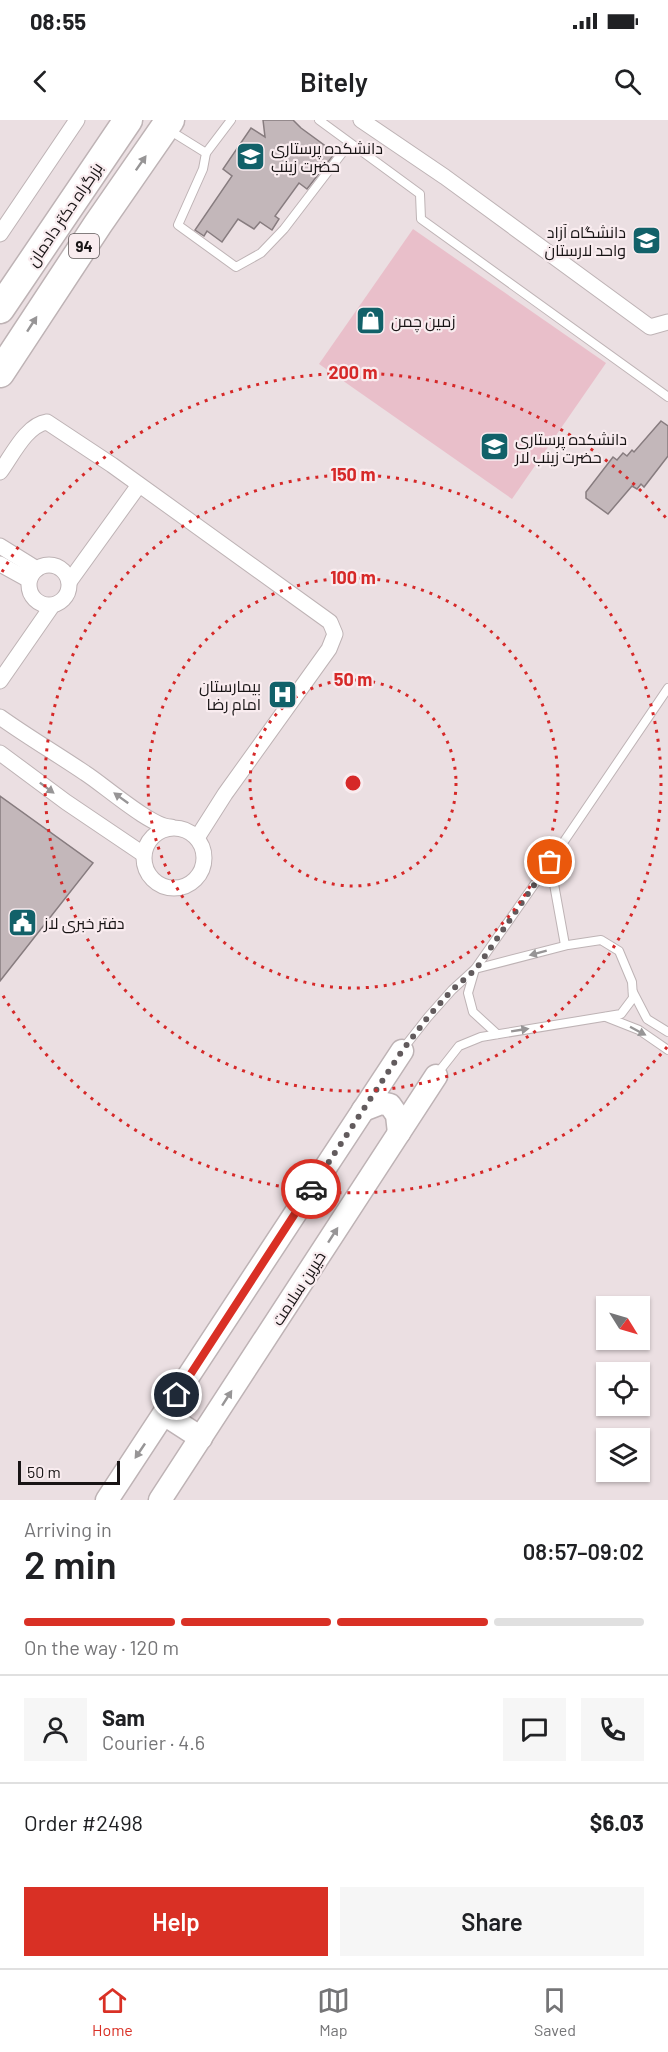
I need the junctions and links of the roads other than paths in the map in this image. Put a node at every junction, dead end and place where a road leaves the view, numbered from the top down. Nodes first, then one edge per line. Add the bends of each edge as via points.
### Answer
1 (77, 120) edge
2 (128, 120) edge
3 (231, 120) edge
4 (319, 120) edge
5 (361, 120) edge
6 (168, 124) edge
7 (349, 144) junction
8 (206, 153) junction
9 (70, 204) junction
10 (98, 224) junction
11 (0, 234) edge
12 (0, 309) edge
13 (668, 322) edge
14 (0, 373) edge
15 (668, 397) edge
16 (0, 472) edge
17 (139, 485) junction
18 (0, 546) edge
19 (0, 564) edge
20 (33, 574) junction
21 (69, 582) junction
22 (52, 606) junction
23 (0, 681) edge
24 (668, 688) edge
25 (0, 717) edge
26 (0, 753) edge
27 (171, 827) junction
28 (197, 838) junction
29 (143, 854) junction
30 (550, 862) junction
31 (565, 945) junction
32 (476, 969) junction
33 (632, 991) junction
34 (605, 1016) junction
35 (668, 1032) edge
36 (497, 1034) junction
37 (668, 1050) edge
38 (402, 1051) joint
39 (436, 1076) joint
40 (363, 1110) junction
41 (399, 1133) junction
42 (164, 1414) junction
43 (201, 1438) junction
44 (107, 1500) edge
45 (160, 1500) edge

1 - 11 street
2 - 9 highway, بزرگراه دکتر دادمان / 94
3 - 8 lane
4 - 7 lane
5 - 13 street via 445,177 618,306 650,327
6 - 8 lane
10 -> 6 highway, بزرگراه دکتر دادمان / 94
7 - 8 lane via 284,230 261,253 236,267 178,225 203,169
7 - 15 lane via 420,194 421,219
9 - 10 highway
9 - 12 highway, بزرگراه دکتر دادمان / 94
14 -> 10 highway, بزرگراه دکتر دادمان / 94
16 - 17 street via 38,424 47,422
17 - 21 street
17 - 28 street via 330,622 335,634 329,649
18 - 20 street
19 - 20 street
20 - 21 street via 50,565 57,566
20 - 22 street via 30,594 45,606
21 - 22 street via 67,595
22 - 23 street
24 - 30 lane
27 -> 25 street via 152,821
26 -> 29 street
27 - 28 street via 190,831
27 - 29 street via 152,836
28 - 29 street via 202,846 203,866 199,875 184,886 163,887 154,882 147,874
30 - 31 lane
30 - 32 lane
31 -> 32 lane
31 - 33 lane via 601,940 619,951
32 - 36 lane via 468,993 473,1012
32 - 38 lane via 452,990
33 - 34 lane via 633,998 621,1014
33 - 35 lane via 648,1019
36 -> 34 lane
34 -> 37 lane via 639,1030
36 - 39 lane via 459,1046
38 - 40 street
39 - 41 street, خیرین سلامت
40 - 41 street via 381,1103 390,1106 397,1115
40 - 42 street
43 -> 41 street, خیرین سلامت
42 - 43 street
42 -> 44 street
43 - 45 street, خیرین سلامت

